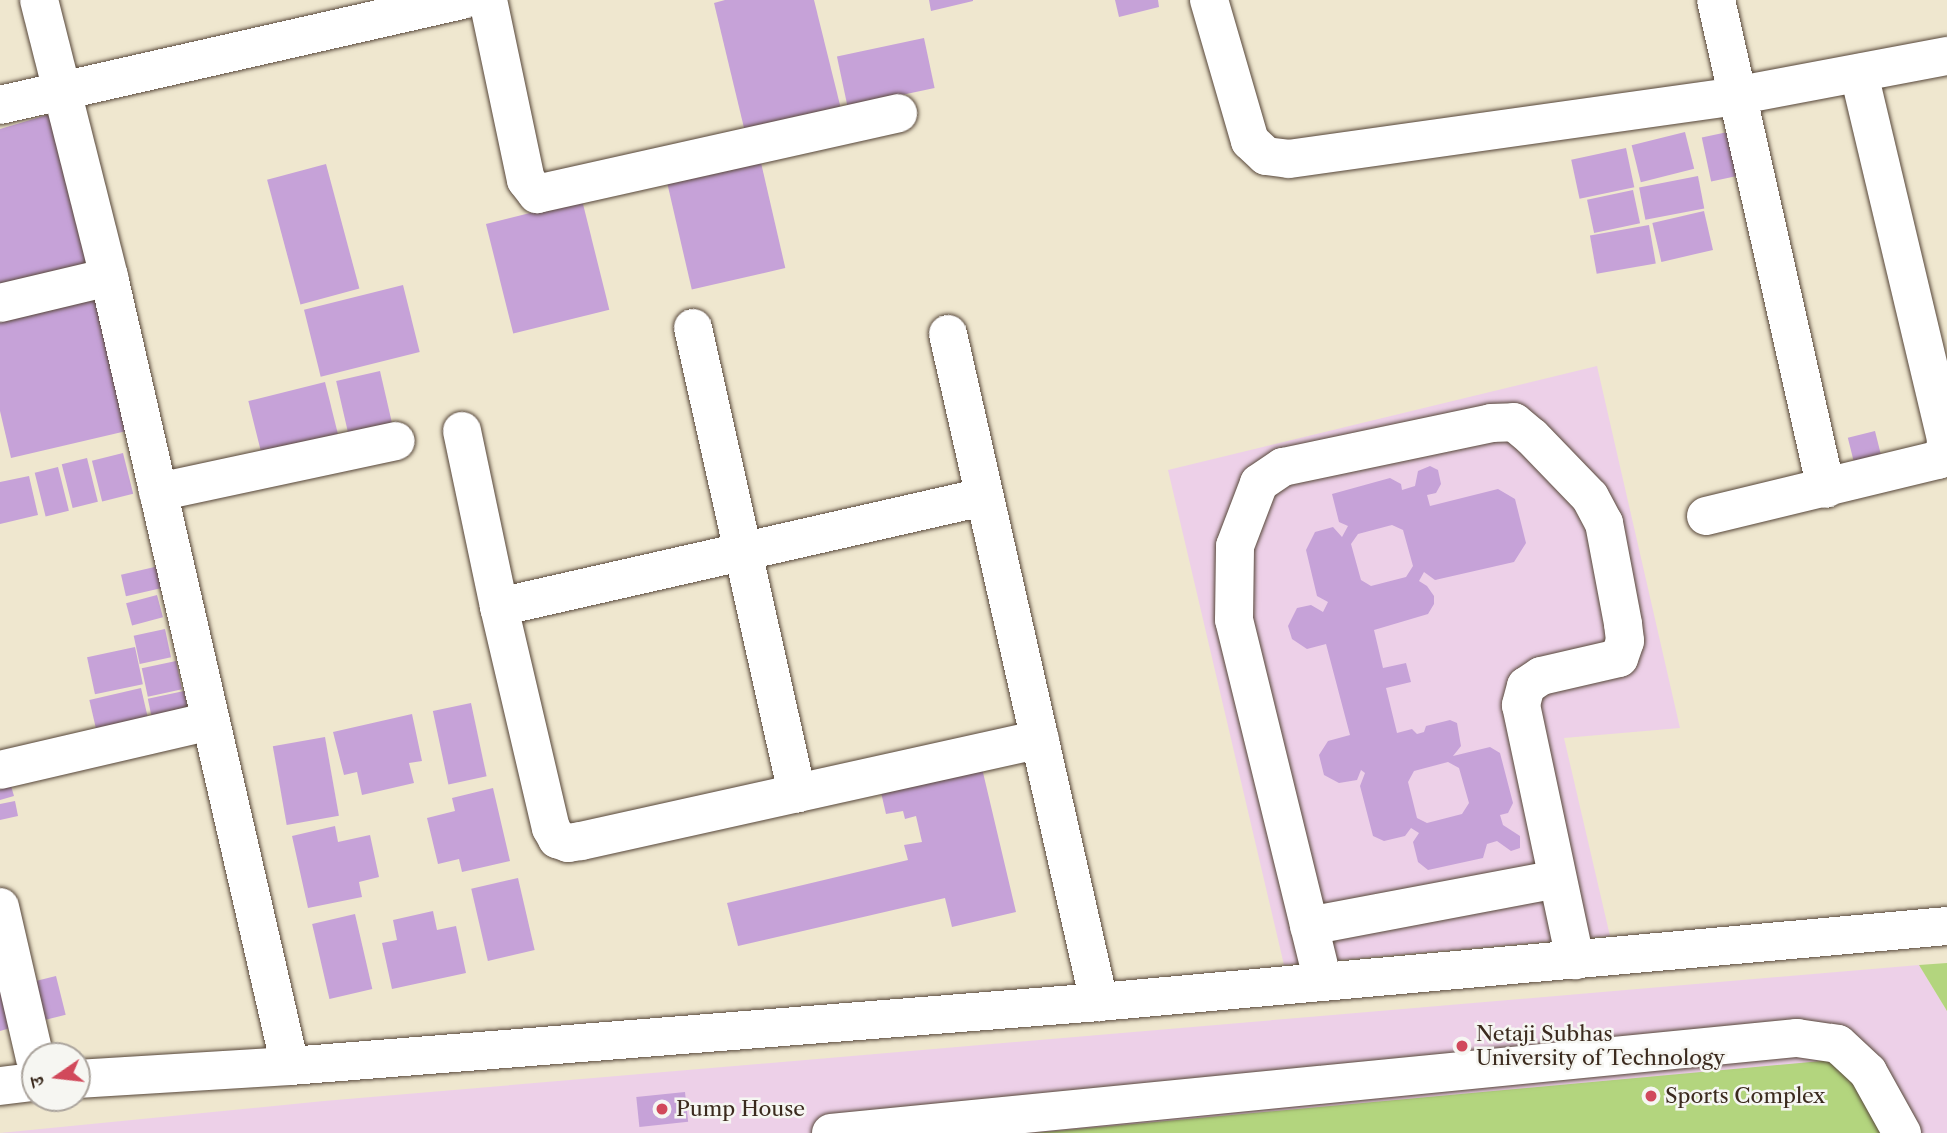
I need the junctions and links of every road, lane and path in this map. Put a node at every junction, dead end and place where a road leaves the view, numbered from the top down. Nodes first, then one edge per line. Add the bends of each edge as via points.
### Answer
1 (39, 0) edge
2 (463, 0) edge
3 (488, 0) edge
4 (1209, 0) edge
5 (1716, 0) edge
6 (1947, 56) edge
7 (1858, 73) junction
8 (63, 89) junction
9 (1735, 96) junction
10 (0, 106) edge
11 (898, 113) dead end
12 (109, 277) junction
13 (0, 303) edge
14 (693, 328) dead end
15 (948, 334) dead end
16 (462, 431) dead end
17 (396, 441) dead end
18 (1826, 489) junction
19 (158, 492) junction
20 (985, 497) junction
21 (1706, 516) dead end
22 (743, 552) junction
23 (499, 607) junction
24 (210, 721) junction
25 (1040, 740) junction
26 (0, 770) edge
27 (797, 794) junction
28 (1558, 879) junction
29 (0, 907) edge
30 (1309, 926) junction
31 (1947, 926) edge
32 (1574, 960) junction
33 (1323, 982) junction
34 (1099, 1002) junction
35 (31, 1042) edge
36 (290, 1066) junction
37 (91, 1078) edge
38 (21, 1084) edge
39 (0, 1086) edge
40 (831, 1133) edge
41 (1902, 1133) edge

1 - 8 street
2 - 8 street
3 - 11 street via 526,180 537,194
4 - 9 street via 1250,141 1266,156 1289,159
5 - 9 street
6 - 7 street
7 - 9 street
7 - 18 street via 1946,439 1945,453 1938,460
8 - 10 street
8 - 12 street
9 - 18 street
12 - 13 street
12 - 19 street
14 - 22 street
15 - 20 street
16 - 23 street
17 - 19 street
18 - 21 street
19 - 24 street
20 - 22 street
20 - 25 street
22 - 23 street
22 - 27 street
23 - 27 street via 557,839 581,841
24 - 26 street
24 - 36 street
25 - 27 street
25 - 34 street
28 - 30 street
28 - 30 street via 1521,705 1526,686 1541,676 1619,658 1625,642 1623,624 1604,523 1590,496 1514,422 1491,424 1283,467 1259,483 1247,510 1235,546 1234,620
28 - 32 street
29 - 35 street
30 - 33 street
31 - 32 street
32 - 33 street
33 - 34 street
34 - 36 street
36 - 37 street
38 - 39 street
40 - 41 street via 1797,1038 1838,1044 1868,1072

